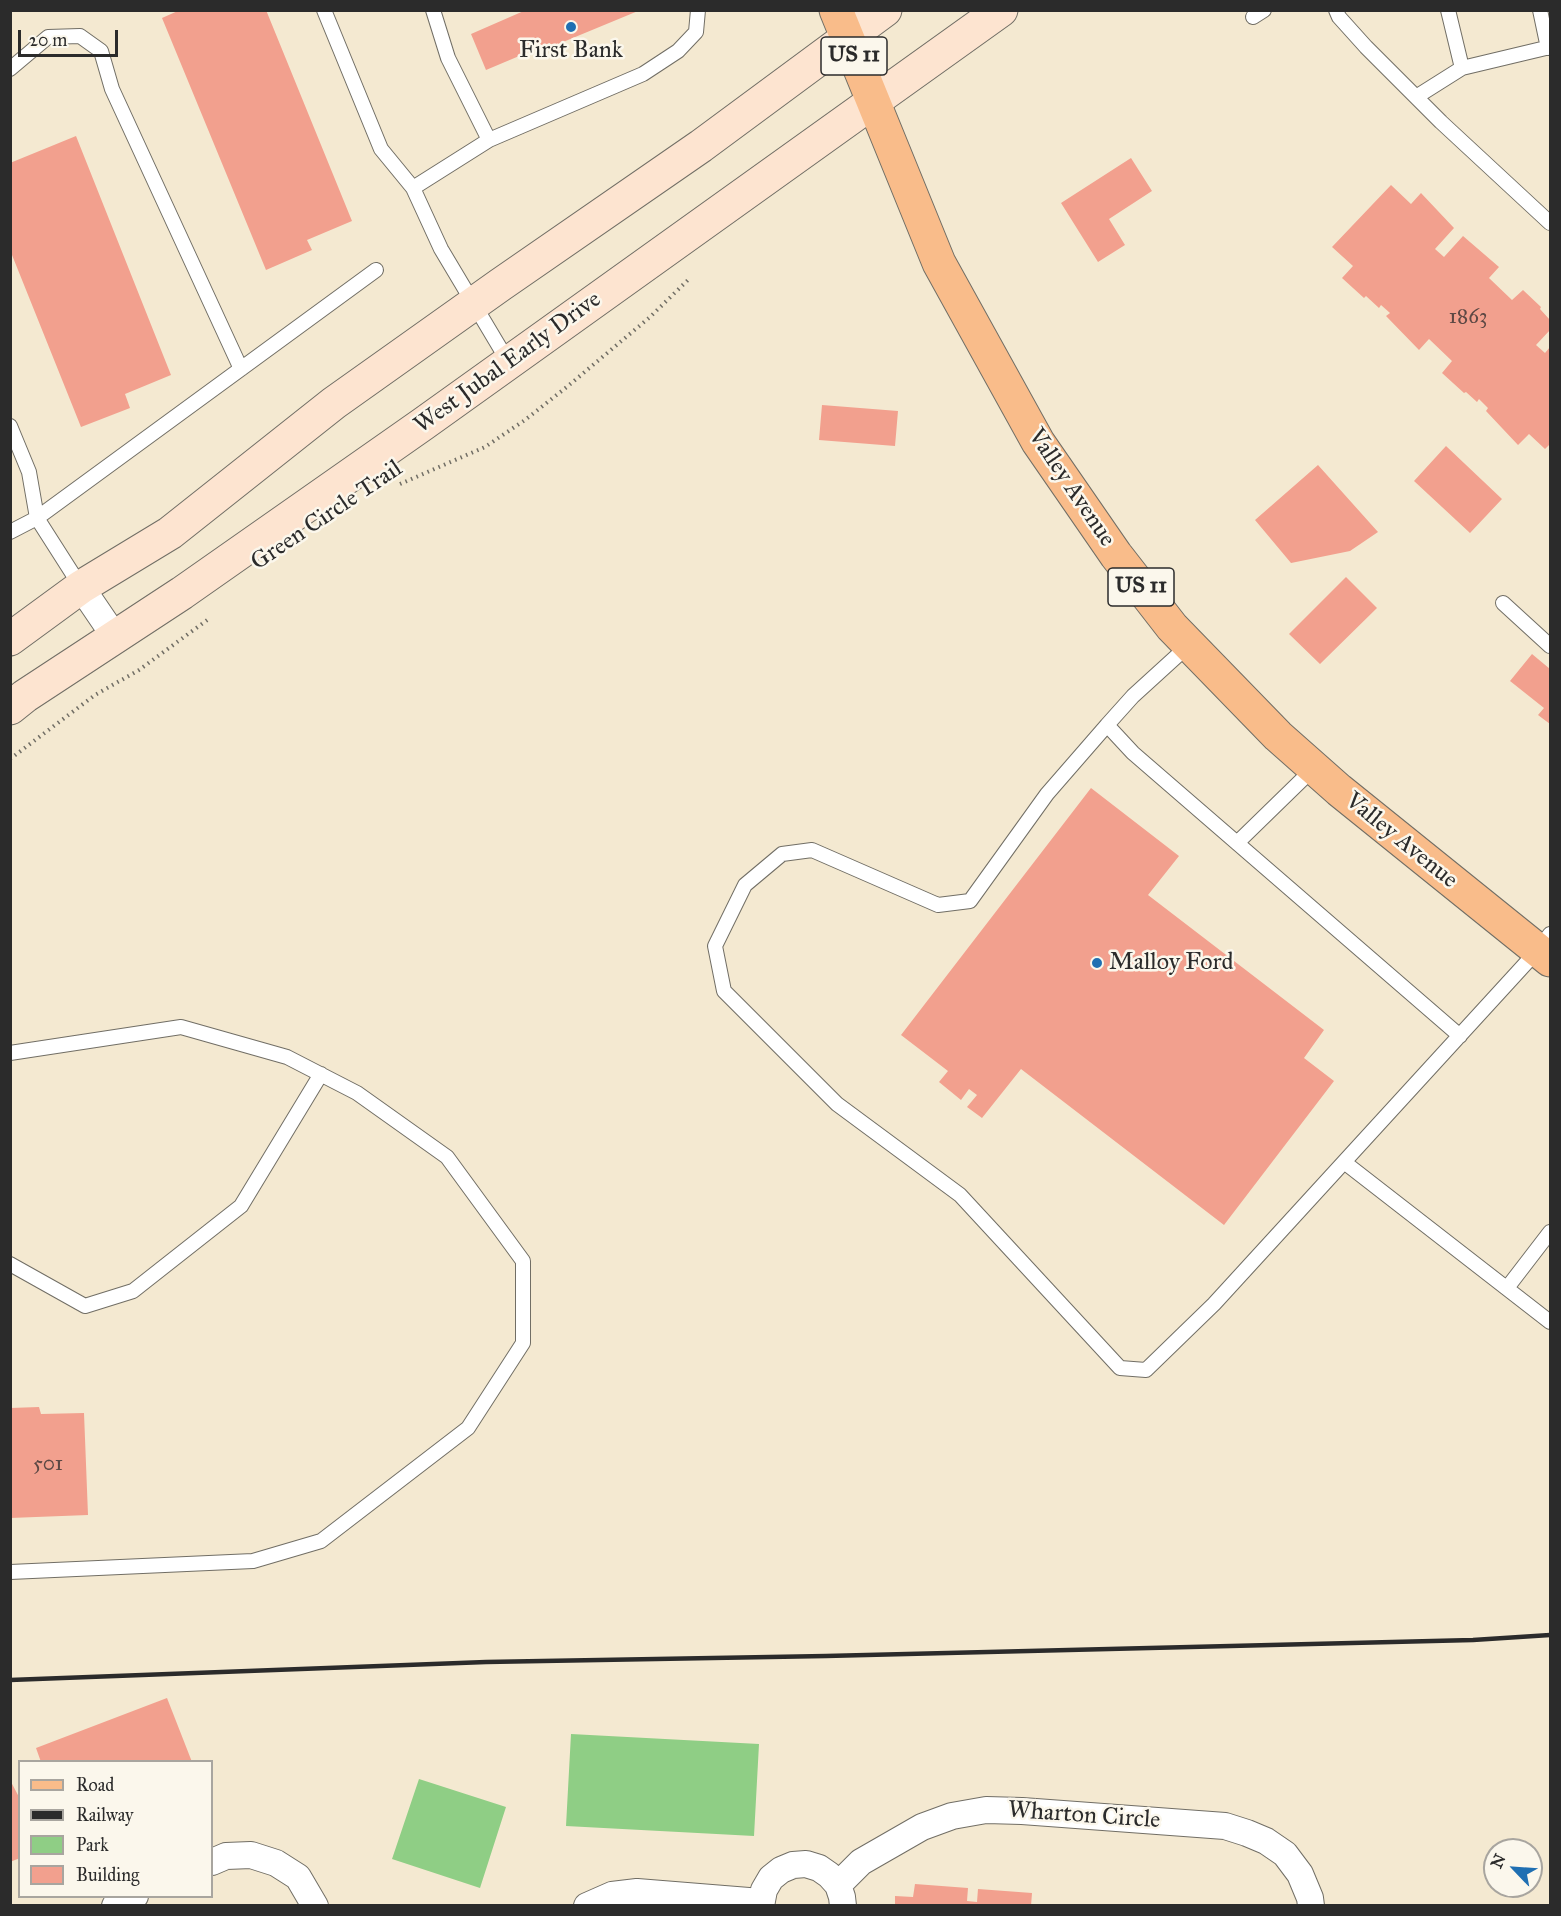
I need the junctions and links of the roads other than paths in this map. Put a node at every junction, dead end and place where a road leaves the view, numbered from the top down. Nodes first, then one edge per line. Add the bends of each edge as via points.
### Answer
1 (324, 10) edge
2 (433, 10) edge
3 (698, 10) edge
4 (885, 10) edge
5 (1001, 10) edge
6 (1336, 10) edge
7 (1448, 10) edge
8 (1540, 10) edge
9 (841, 25) edge
10 (1549, 48) edge
11 (1462, 68) junction
12 (10, 69) edge
13 (1416, 97) junction
14 (874, 102) junction
15 (489, 140) junction
16 (413, 188) junction
17 (1551, 223) edge
18 (376, 270) dead end
19 (473, 304) junction
20 (509, 363) junction
21 (241, 369) junction
22 (10, 426) edge
23 (37, 518) junction
24 (10, 531) edge
25 (81, 587) junction
26 (1503, 603) dead end
27 (115, 637) junction
28 (10, 639) edge
29 (1189, 645) junction
30 (1551, 646) edge
31 (10, 708) edge
32 (1107, 725) junction
33 (1314, 768) junction
34 (1237, 843) junction
35 (1546, 948) edge
36 (1460, 1036) junction
37 (10, 1053) edge
38 (321, 1074) junction
39 (1344, 1162) junction
40 (1551, 1232) edge
41 (10, 1264) edge
42 (1507, 1288) junction
43 (1551, 1322) edge
44 (10, 1572) edge
45 (213, 1862) edge
46 (841, 1895) edge
47 (131, 1898) edge
48 (761, 1904) edge
49 (115, 1905) edge
50 (317, 1905) edge
51 (587, 1905) edge
52 (1311, 1905) edge

1 - 16 lane via 381,149
2 - 15 lane via 448,58
3 - 15 lane via 696,32 678,51 643,74
4 - 9 main road
5 - 14 main road, West Jubal Early Drive
6 - 13 lane
7 - 11 lane
8 - 10 lane
9 - 14 main road, Valley Avenue / US 11
9 - 19 main road via 701,146
10 - 11 lane
11 - 13 lane
12 - 21 lane via 48,37 80,36 101,51 112,88
13 - 17 lane
14 - 20 main road, West Jubal Early Drive
14 - 29 main road, Valley Avenue / US 11 via 939,263 1026,422 1116,555
15 - 16 lane
16 - 19 lane via 441,249
18 - 21 lane
19 - 20 lane
19 - 25 main road via 334,404 170,533
20 - 27 main road, West Jubal Early Drive
21 - 23 lane
22 - 23 lane via 28,472
23 - 24 lane
23 - 25 lane
25 - 27 street
25 - 28 main road
26 - 30 lane
27 - 31 main road, West Jubal Early Drive
29 - 32 lane
29 - 33 main road, Valley Avenue / US 11
32 - 34 lane via 1133,753
32 - 39 lane via 1047,794 970,901 938,905 812,850 782,854 745,885 715,946 724,991 837,1104 960,1195 1120,1368 1146,1370 1214,1305
33 - 34 lane
33 - 35 main road, Valley Avenue / US 11 via 1416,854
34 - 36 lane
35 - 36 lane
36 - 39 lane
37 - 38 lane via 181,1027 286,1057
38 - 41 lane via 241,1206 133,1291 85,1306
38 - 44 lane via 357,1093 447,1157 523,1261 523,1343 468,1428 321,1541 253,1561
39 - 42 lane
40 - 42 lane
42 - 43 lane
45 - 50 street via 226,1856 251,1855 276,1863 298,1876
46 - 48 street via 830,1875 819,1868 793,1865 771,1878
46 - 52 street, Wharton Circle via 861,1862 922,1827 986,1810 1225,1826 1266,1841 1284,1854 1300,1874
47 - 49 street
48 - 51 street via 637,1893 612,1895

